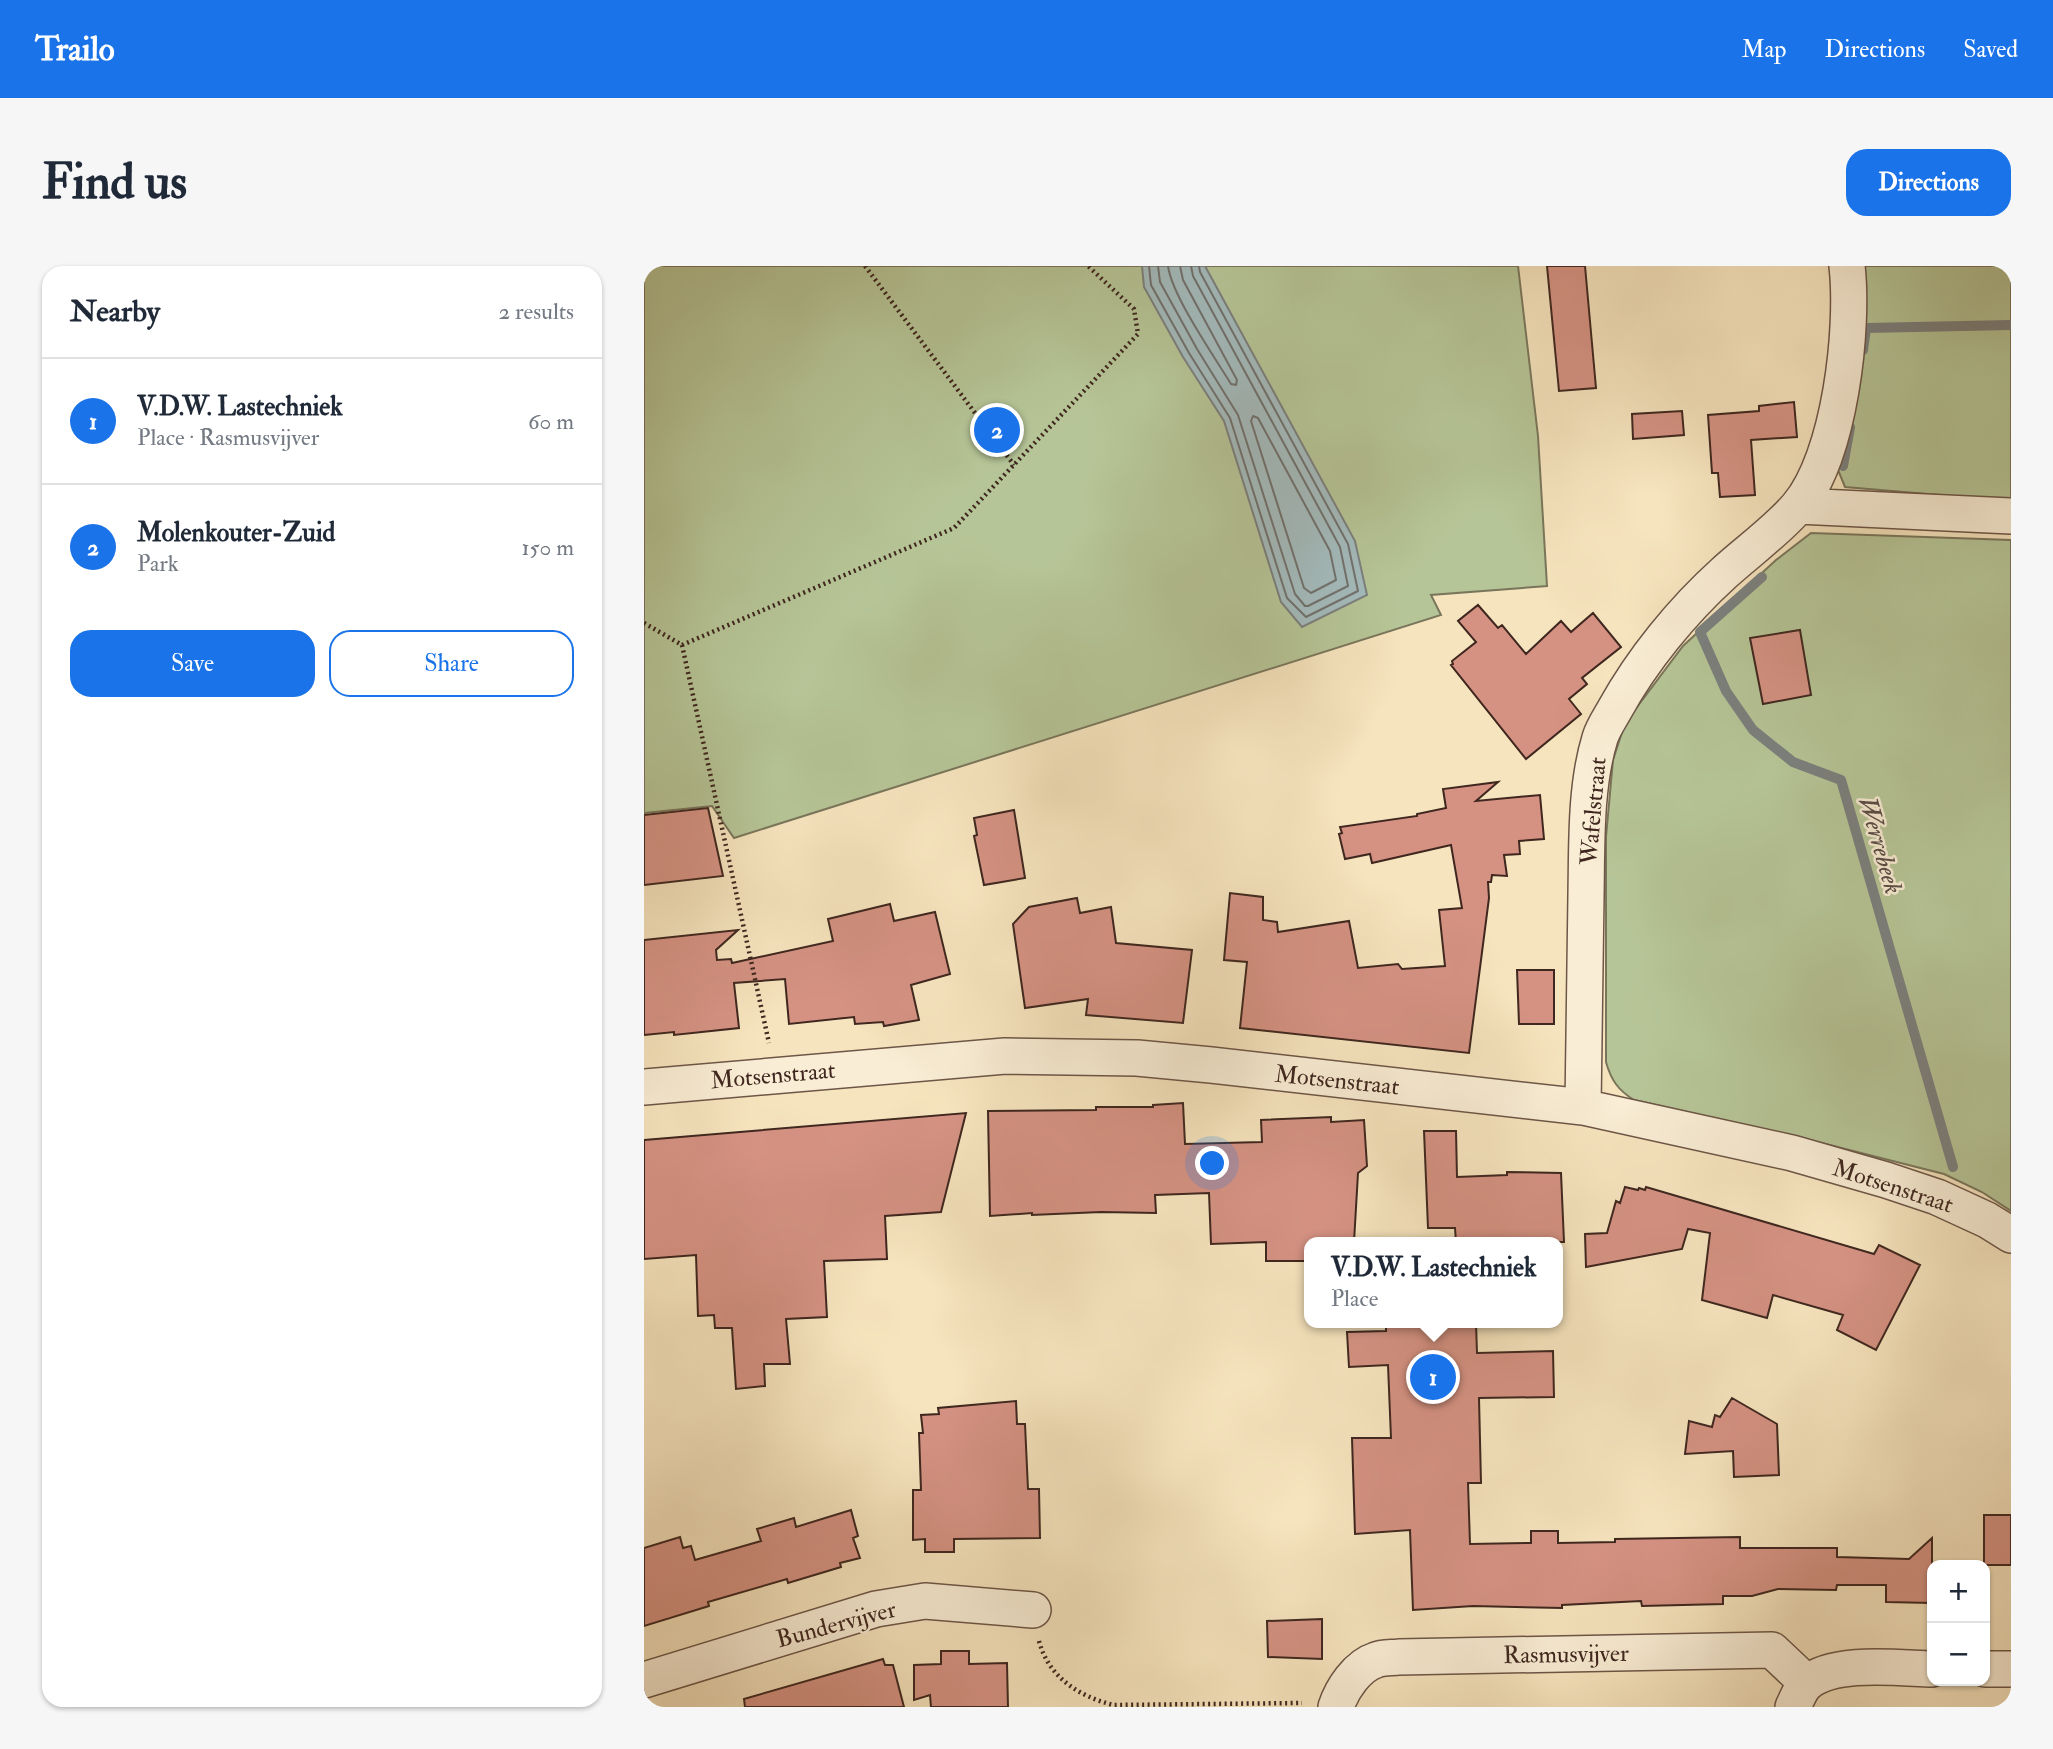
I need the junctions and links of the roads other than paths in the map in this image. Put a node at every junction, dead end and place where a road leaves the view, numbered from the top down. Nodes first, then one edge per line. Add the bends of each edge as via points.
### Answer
1 (1847, 266) edge
2 (1798, 506) junction
3 (2011, 516) edge
4 (644, 1087) edge
5 (1583, 1107) junction
6 (2011, 1235) edge
7 (1032, 1610) road end
8 (1927, 1669) edge
9 (1990, 1669) edge
10 (2011, 1669) edge
11 (644, 1681) edge
12 (1800, 1695) edge
13 (1337, 1705) edge

1 - 2 street, Wafelstraat via 1850,296 1839,399 1825,455
2 - 3 street
2 - 5 street, Wafelstraat via 1676,623 1619,701 1601,736 1591,779 1587,845
4 - 5 street, Motsenstraat via 1005,1056 1097,1056
5 - 6 street, Motsenstraat via 1792,1153 1886,1180 1937,1197
7 - 11 street, Bundervijver via 925,1601 876,1609
8 - 12 street via 1825,1672
9 - 10 street
12 - 13 street, Rasmusvijver via 1772,1650 1399,1657 1375,1660 1358,1672

